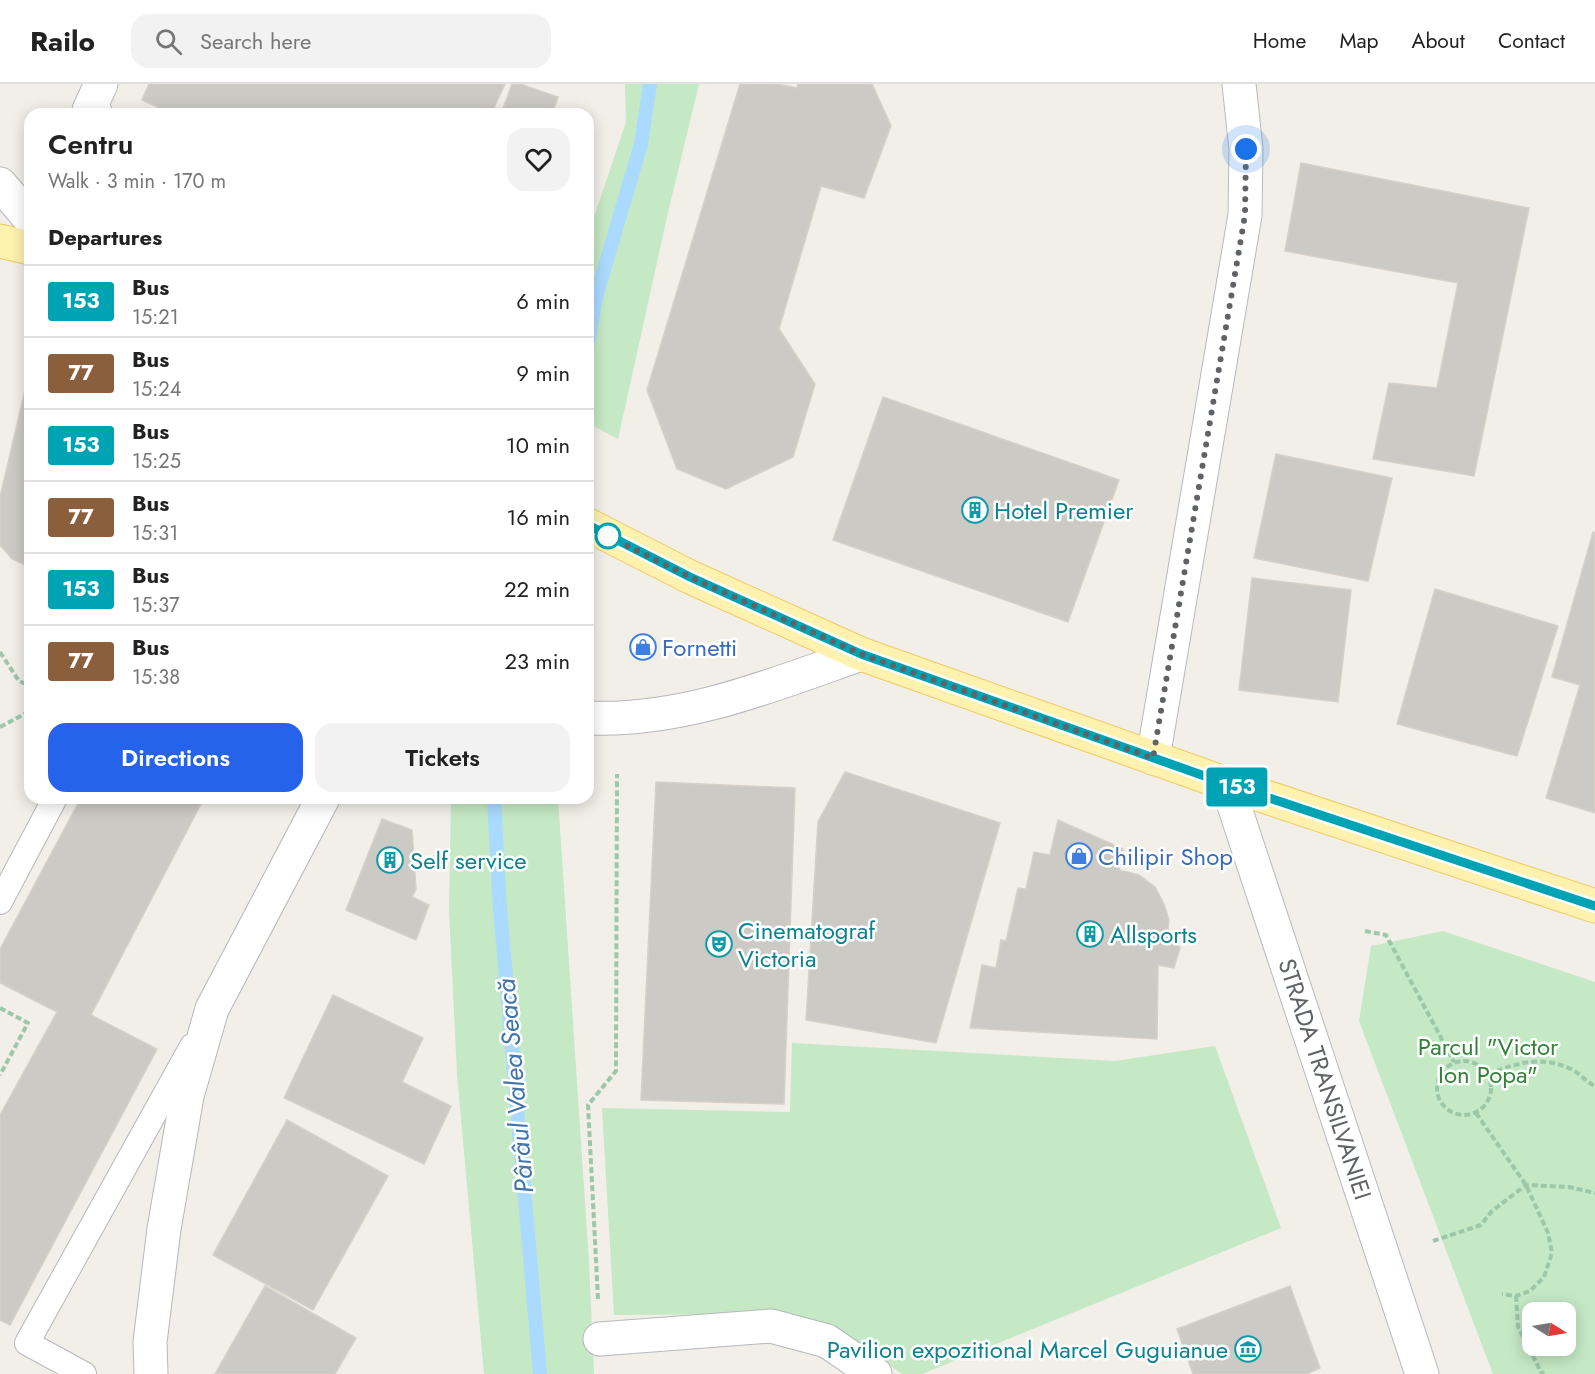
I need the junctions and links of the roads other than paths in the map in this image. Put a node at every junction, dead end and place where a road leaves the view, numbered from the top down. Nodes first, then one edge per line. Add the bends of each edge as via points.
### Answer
1 (101, 84) edge
2 (1239, 84) edge
3 (90, 108) edge
4 (0, 184) edge
5 (24, 212) edge
6 (0, 241) edge
7 (24, 247) edge
8 (594, 528) edge
9 (861, 654) junction
10 (594, 717) edge
11 (1153, 758) junction
12 (1227, 784) junction
13 (52, 804) edge
14 (320, 804) edge
15 (0, 902) edge
16 (1595, 906) edge
17 (212, 1009) junction
18 (600, 1339) road end
19 (84, 1374) edge
20 (151, 1374) edge
21 (875, 1374) edge
22 (1422, 1374) edge

1 - 3 street
2 - 11 street via 1246,149 1245,215
4 - 5 street
6 - 7 main road
8 - 9 main road via 690,577
9 - 10 street via 754,692 670,712 635,718
9 - 11 main road
11 - 12 main road
12 - 16 main road
12 - 22 street, STRADA TRANSILVANIEI
13 - 15 lane
14 - 17 street
17 - 19 lane via 27,1342
17 - 20 street via 187,1096 164,1229 150,1342
18 - 21 street via 771,1326 827,1341

